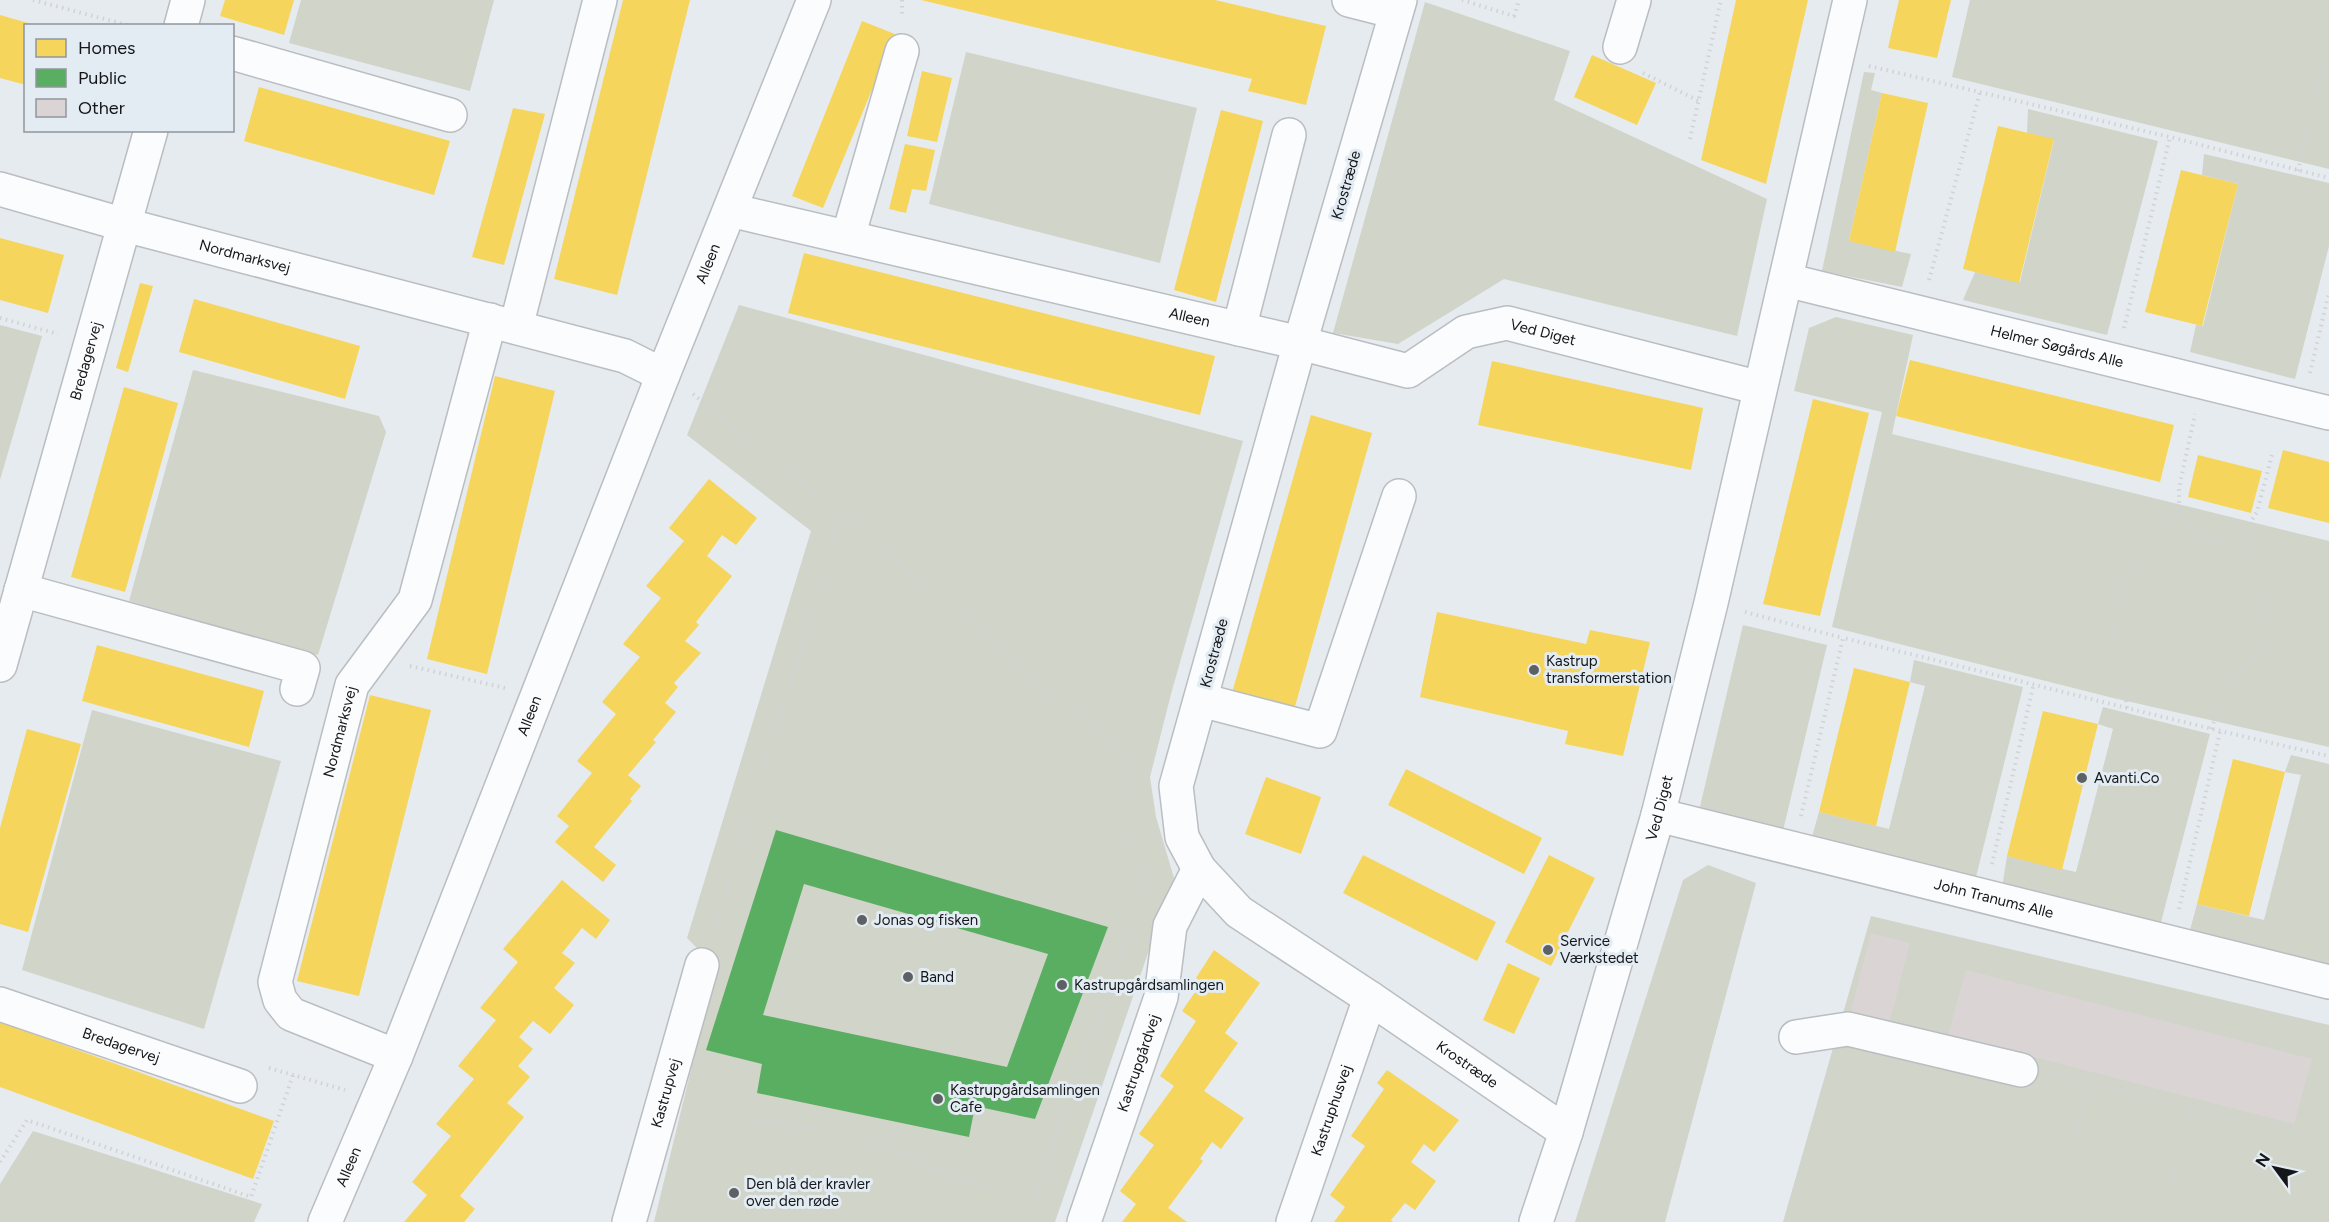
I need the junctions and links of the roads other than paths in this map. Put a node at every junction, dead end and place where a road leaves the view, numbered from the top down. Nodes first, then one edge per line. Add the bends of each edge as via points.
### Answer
1 (188, 0) edge
2 (600, 0) edge
3 (814, 0) edge
4 (1349, 0) edge
5 (1634, 0) edge
6 (1850, 0) edge
7 (1398, 6) edge
8 (182, 24) edge
9 (1620, 47) road end
10 (902, 51) dead end
11 (234, 54) edge
12 (450, 115) dead end
13 (150, 132) edge
14 (1289, 135) dead end
15 (0, 189) edge
16 (730, 210) junction
17 (125, 225) junction
18 (848, 237) junction
19 (1786, 280) junction
20 (503, 324) junction
21 (1239, 329) junction
22 (1300, 343) junction
23 (663, 375) junction
24 (1760, 388) junction
25 (2316, 409) edge
26 (1399, 496) dead end
27 (21, 590) junction
28 (0, 665) edge
29 (297, 689) dead end
30 (1201, 700) junction
31 (1658, 815) junction
32 (1199, 869) junction
33 (702, 965) road end
34 (2329, 982) edge
35 (1370, 998) junction
36 (0, 1004) edge
37 (1796, 1037) dead end
38 (396, 1056) junction
39 (2021, 1070) road end
40 (240, 1086) road end
41 (1566, 1132) junction
42 (326, 1222) edge
43 (629, 1222) edge
44 (1084, 1222) edge
45 (1293, 1222) edge
46 (1536, 1222) edge

1 - 8 street
2 - 20 street, Nordmarksvej
3 - 16 street, Alleen
4 - 7 street
5 - 9 street
6 - 19 street, Ved Diget
7 - 22 street, Krostræde
10 - 18 street
11 - 12 street
13 - 17 street, Bredagervej
14 - 21 street
15 - 17 street, Nordmarksvej
16 - 18 street, Alleen
16 - 23 street, Alleen
17 - 20 street, Nordmarksvej
17 - 27 street, Bredagervej
18 - 21 street, Alleen
19 - 24 street, Ved Diget
19 - 25 street, Helmer Søgårds Alle
20 - 23 street, Nordmarksvej via 625,357
20 - 38 street, Nordmarksvej via 415,600 352,685 275,982 280,1000 291,1014
21 - 22 street, Alleen
22 - 24 street, Ved Diget via 1408,371 1466,332 1507,323
22 - 30 street, Krostræde
23 - 38 street, Alleen
24 - 31 street, Ved Diget
26 - 30 street via 1320,731
27 - 28 street, Bredagervej
27 - 29 street via 303,668
30 - 32 street, Krostræde via 1176,786 1182,837
31 - 34 street, John Tranums Alle
31 - 41 street, Ved Diget
32 - 35 street, Krostræde via 1239,912
32 - 44 street, Kastrupgårdvej via 1170,926 1161,997
33 - 43 street, Kastrupvej
35 - 41 street, Krostræde
35 - 45 street, Kastruphusvej
36 - 40 street, Bredagervej
37 - 39 street via 1848,1029
38 - 42 street, Alleen
41 - 46 street, Ved Diget

